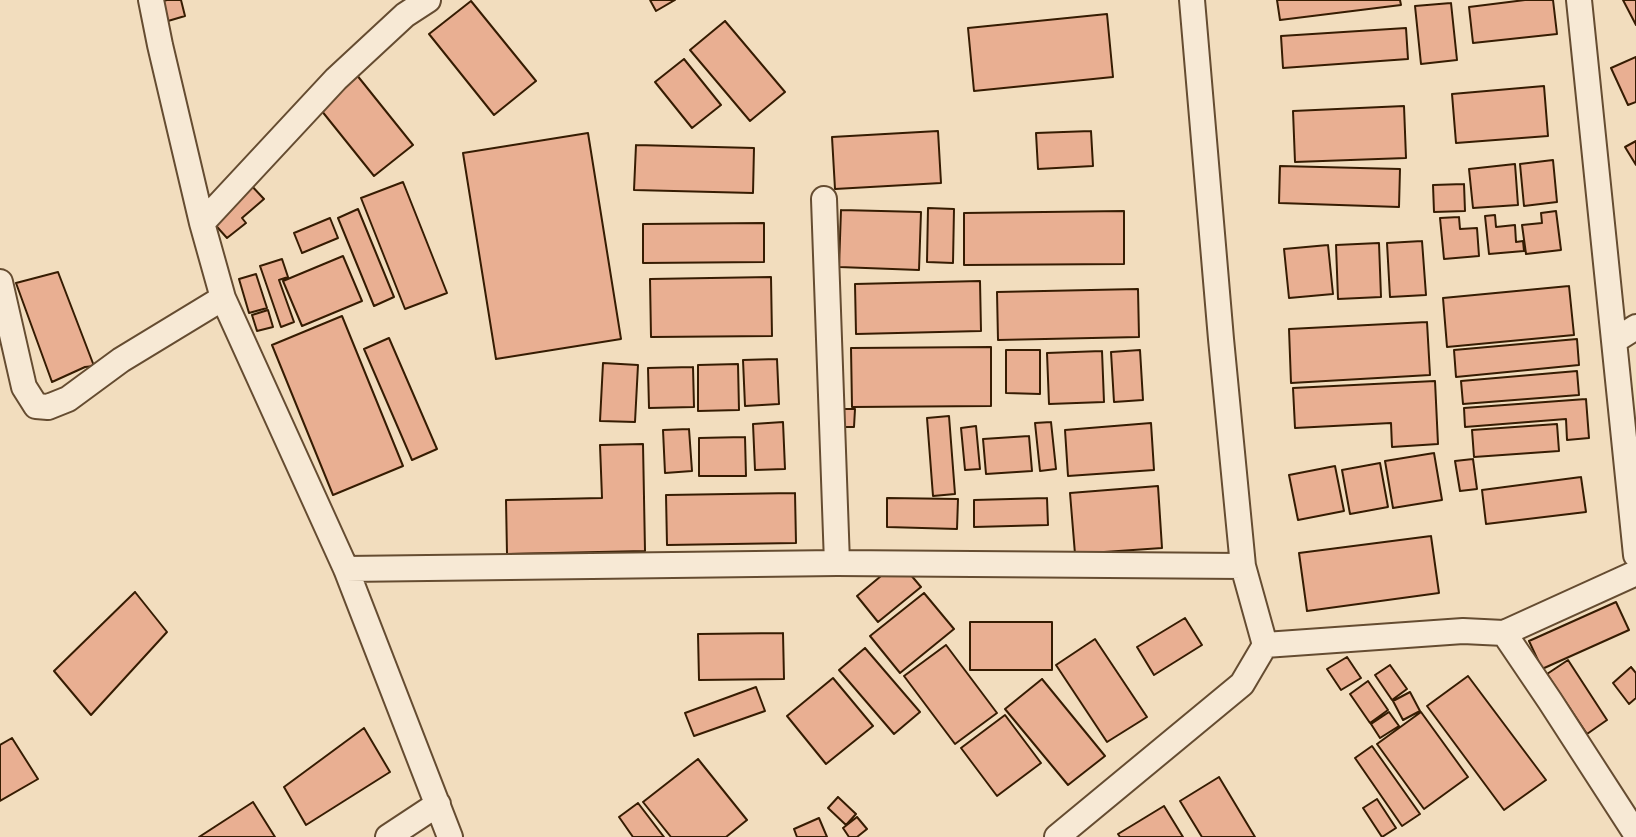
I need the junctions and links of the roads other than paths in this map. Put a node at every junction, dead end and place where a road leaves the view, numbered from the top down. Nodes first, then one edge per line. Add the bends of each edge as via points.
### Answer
1 (152, 0) edge
2 (428, 0) edge
3 (1192, 0) edge
4 (1579, 0) edge
5 (824, 199) dead end
6 (201, 223) junction
7 (0, 282) edge
8 (223, 298) junction
9 (1636, 327) edge
10 (1614, 341) junction
11 (1636, 555) edge
12 (837, 563) junction
13 (1244, 566) junction
14 (346, 569) junction
15 (1636, 573) edge
16 (1504, 633) junction
17 (1265, 645) junction
18 (438, 804) junction
19 (1636, 834) edge
20 (388, 837) edge
21 (450, 837) edge
22 (1057, 837) edge

1 - 6 street
2 - 6 street via 405,15 336,79
3 - 13 street
4 - 10 street
5 - 12 street
6 - 8 street
7 - 8 street via 24,387 36,406 48,407 68,399 121,360
8 - 14 street
9 - 10 street
10 - 11 street
12 - 13 street
12 - 14 street
13 - 17 street
14 - 18 street
15 - 16 street
16 - 17 street via 1463,631
16 - 19 street
17 - 22 street via 1242,684
18 - 20 street
18 - 21 street

